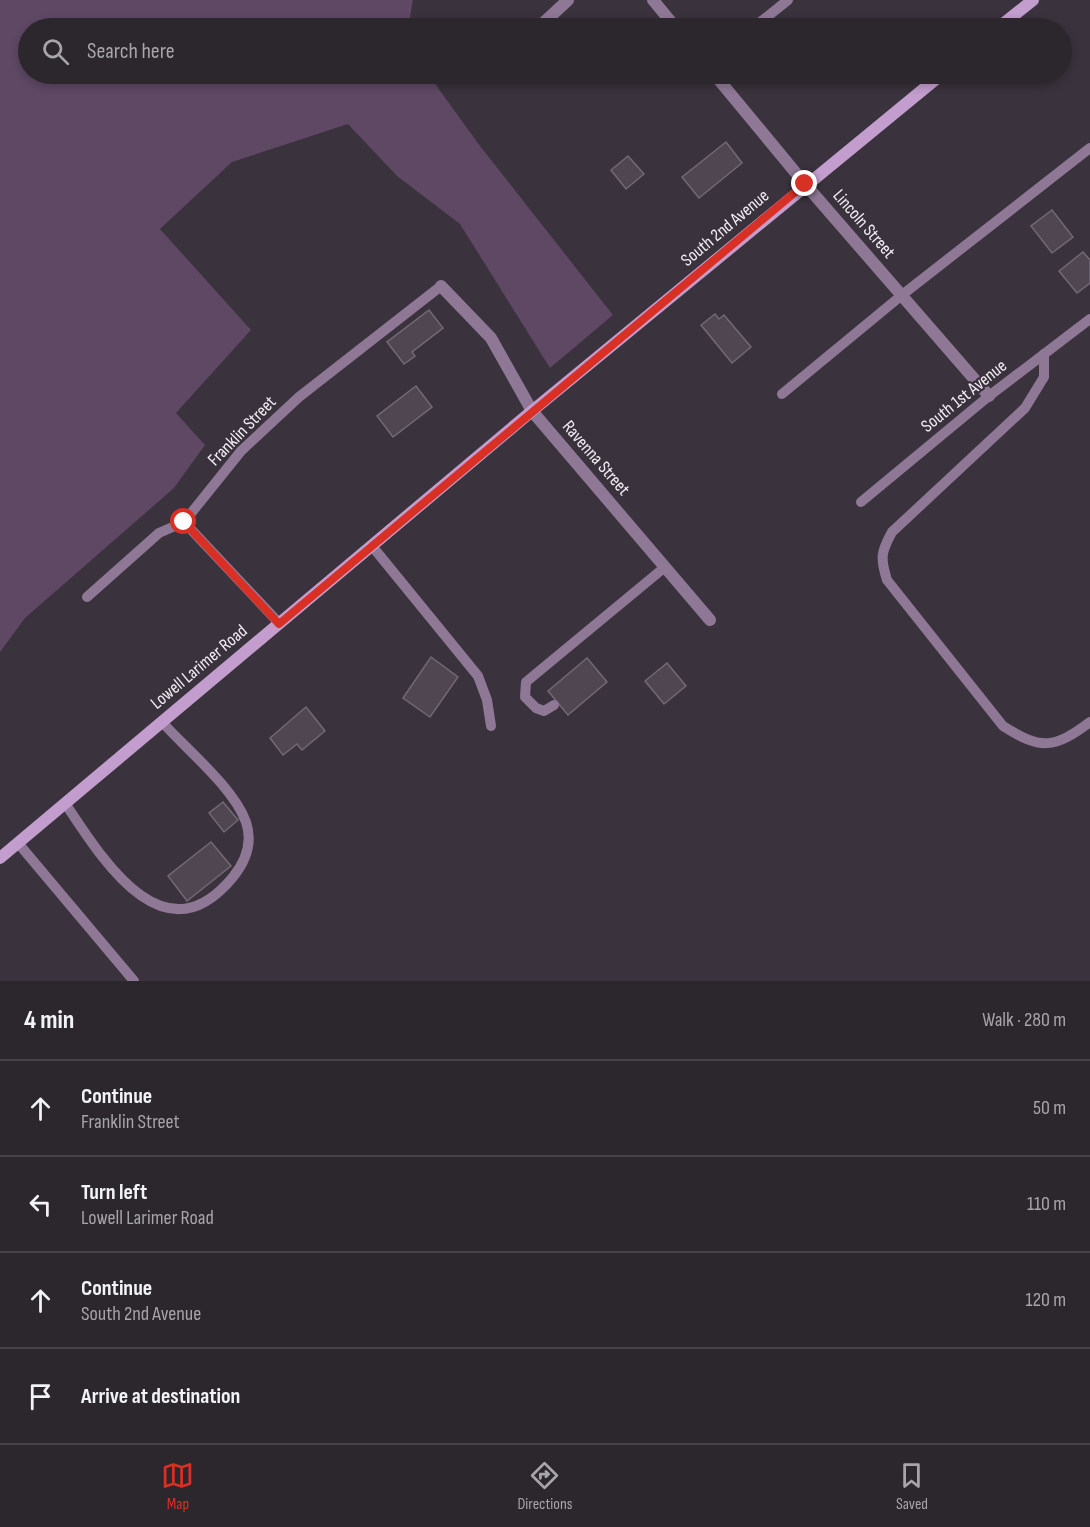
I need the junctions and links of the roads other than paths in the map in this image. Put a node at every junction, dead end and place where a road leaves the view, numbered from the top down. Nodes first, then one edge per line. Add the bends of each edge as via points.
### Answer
1 (568, 0) edge
2 (653, 0) edge
3 (788, 0) edge
4 (1033, 0) edge
5 (549, 18) edge
6 (668, 18) edge
7 (766, 18) edge
8 (1010, 18) edge
9 (722, 84) edge
10 (930, 84) edge
11 (1090, 148) edge
12 (805, 184) junction
13 (441, 286) joint
14 (902, 295) junction
15 (1090, 319) edge
16 (1044, 354) junction
17 (782, 394) dead end
18 (989, 396) junction
19 (532, 411) junction
20 (861, 502) dead end
21 (184, 522) junction
22 (372, 546) junction
23 (665, 567) junction
24 (87, 597) dead end
25 (710, 620) dead end
26 (279, 624) junction
27 (554, 705) dead end
28 (162, 722) junction
29 (1090, 722) edge
30 (491, 726) dead end
31 (65, 803) junction
32 (18, 843) junction
33 (0, 858) edge
34 (134, 981) edge

1 - 5 street
2 - 6 street
3 - 7 lane
4 - 8 main road
9 - 12 street, Lincoln Street
10 - 12 main road, South 2nd Avenue
11 - 14 lane
12 - 14 street, Lincoln Street
12 - 19 main road, South 2nd Avenue
13 - 19 street, Ravenna Street via 492,338
13 - 21 lane, Franklin Street via 299,397 241,451
14 - 17 lane
14 - 18 street, Lincoln Street
15 - 16 lane, South 1st Avenue
16 - 18 lane, South 1st Avenue
16 - 29 lane via 1044,377 1025,408 892,532 882,550 883,566 887,580 1003,726 1028,741 1051,744
18 - 20 lane, South 1st Avenue
19 - 22 main road, Lowell Larimer Road
19 - 23 street, Ravenna Street
21 - 24 lane via 159,533
21 - 26 lane
22 - 26 main road, Lowell Larimer Road
22 - 30 lane via 478,676
23 - 25 street, Ravenna Street
23 - 27 lane via 526,682 525,697 536,708 544,711
26 - 28 main road, Lowell Larimer Road
28 - 31 main road, Lowell Larimer Road
28 - 31 lane via 229,792 247,826 249,847 241,867 221,891 201,907 175,909 153,903 129,887
31 - 32 main road, Lowell Larimer Road
32 - 33 main road, Lowell Larimer Road
32 - 34 lane

